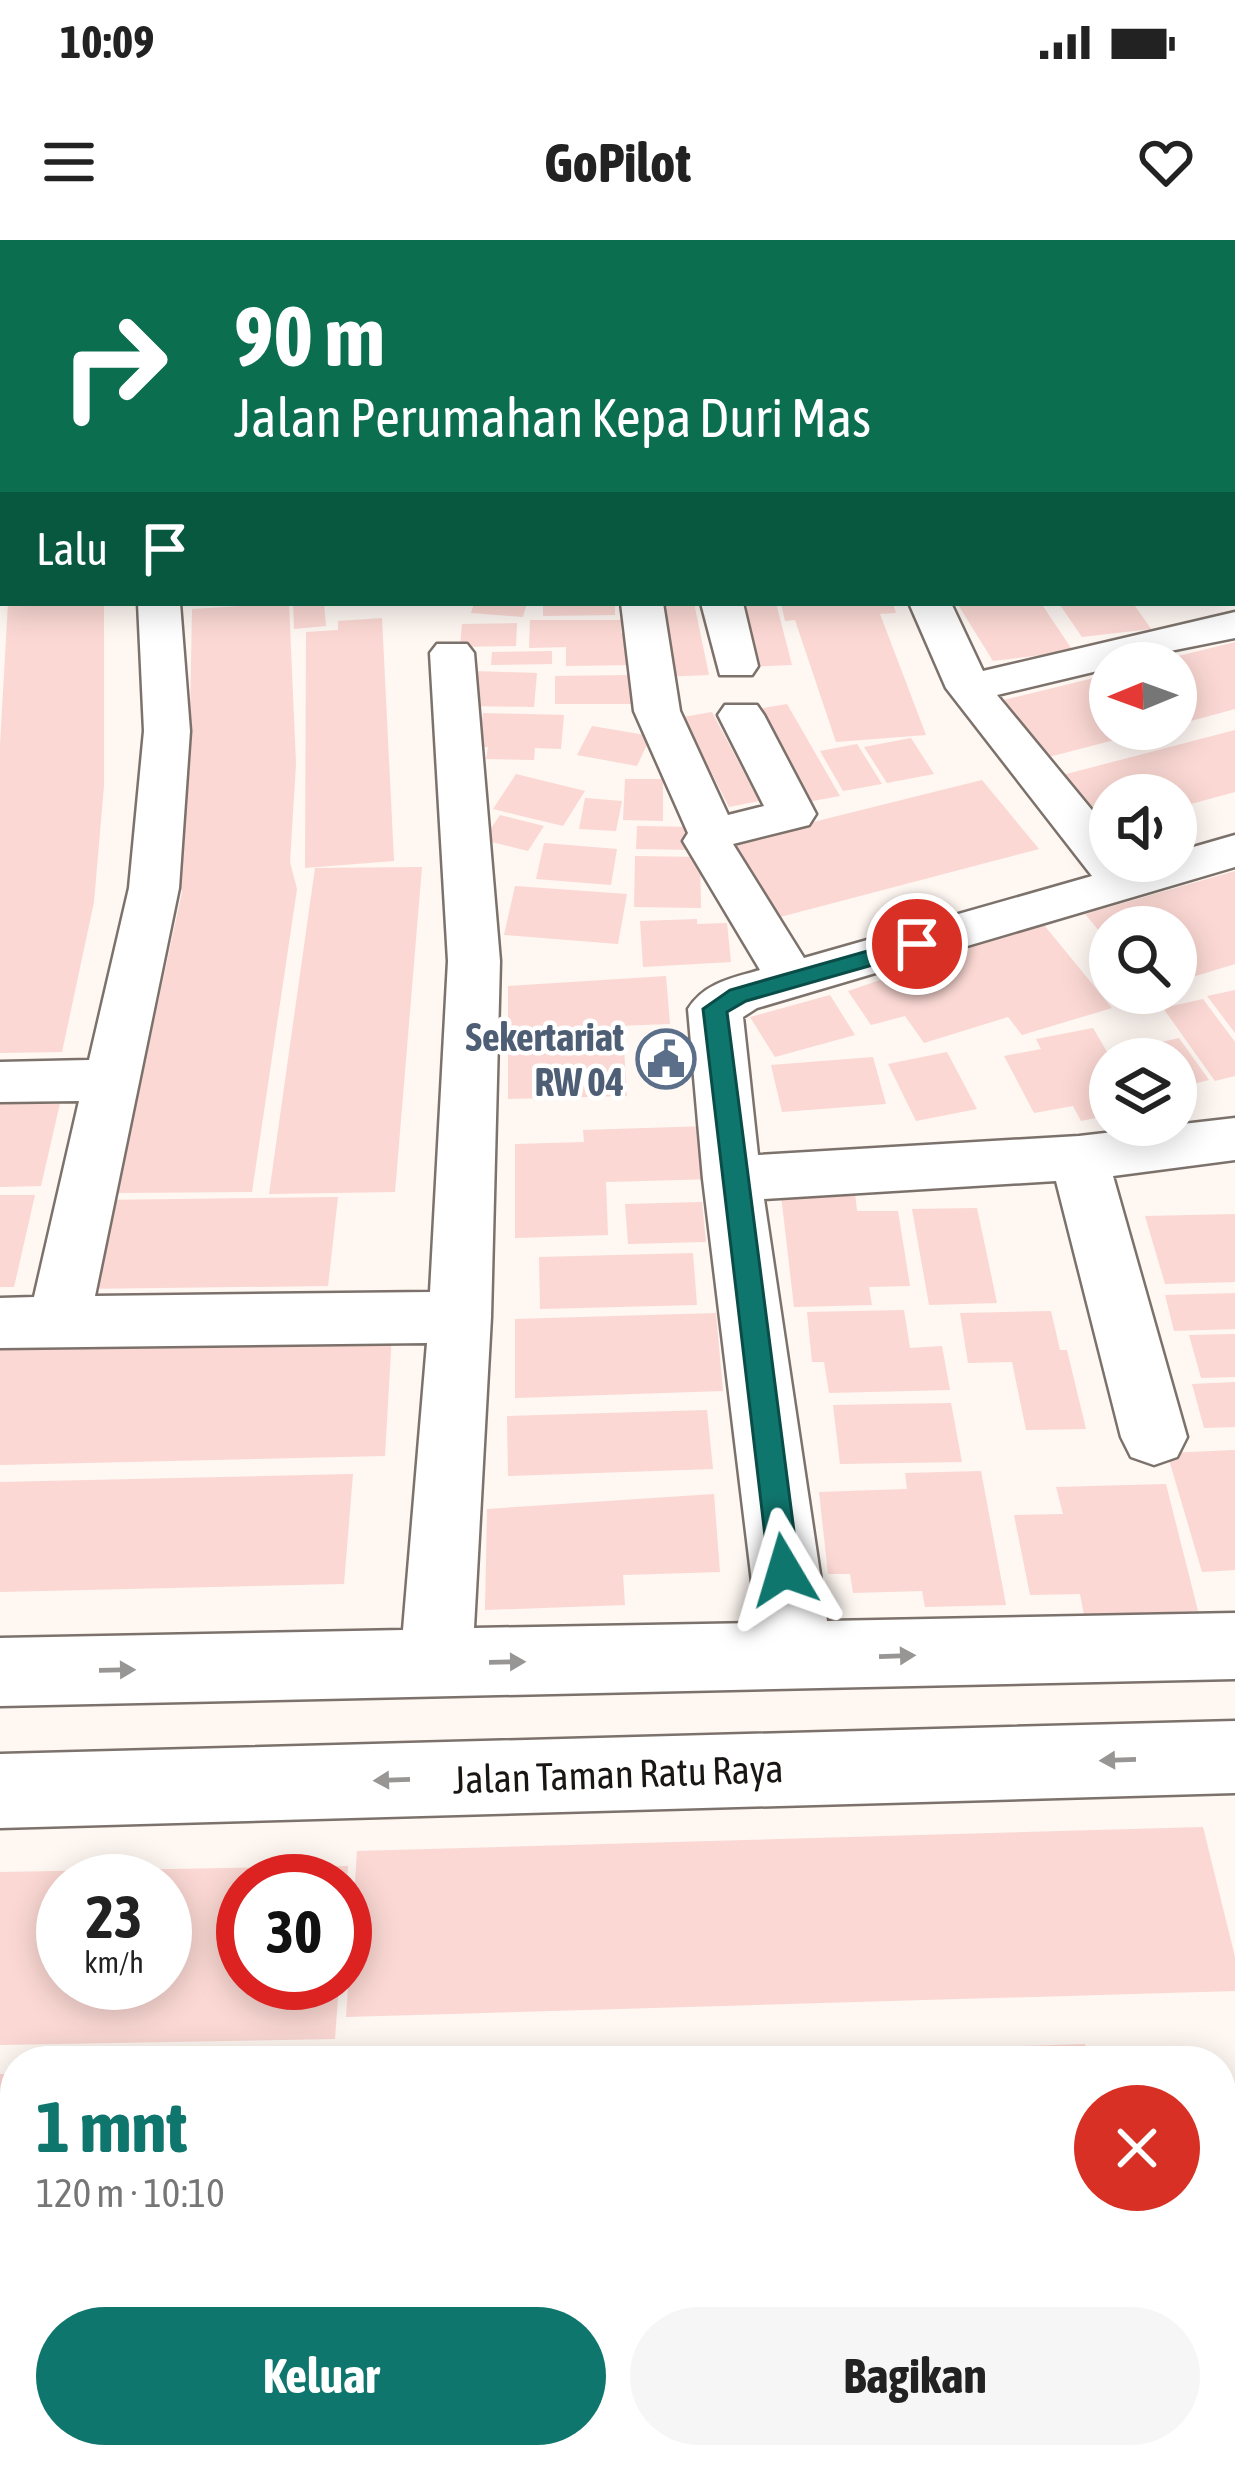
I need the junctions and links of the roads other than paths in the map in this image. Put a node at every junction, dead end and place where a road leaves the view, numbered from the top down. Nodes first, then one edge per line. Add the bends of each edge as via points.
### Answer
1 (159, 606) edge
2 (642, 606) edge
3 (723, 606) edge
4 (931, 606) edge
5 (1209, 620) edge
6 (452, 653) dead end
7 (736, 666) dead end
8 (968, 688) junction
9 (741, 715) dead end
10 (713, 834) junction
11 (1089, 838) edge
12 (1235, 851) edge
13 (1197, 862) edge
14 (1124, 882) edge
15 (793, 982) junction
16 (114, 1081) junction
17 (0, 1082) edge
18 (1235, 1139) edge
19 (1079, 1158) junction
20 (732, 1178) junction
21 (460, 1317) junction
22 (30, 1322) edge
23 (1154, 1437) dead end
24 (1235, 1646) edge
25 (796, 1659) junction
26 (436, 1663) junction
27 (0, 1672) edge
28 (1235, 1756) edge
29 (0, 1791) edge

1 - 16 street via 167,731 154,888
2 - 10 street via 657,711
3 - 7 street
4 - 8 street
5 - 8 street
6 - 21 street via 474,961
8 - 11 street
9 - 10 street via 792,814
10 - 15 street via 707,845
12 - 13 street
14 - 15 street
15 - 20 street via 715,1009
16 - 17 street
16 - 22 street
18 - 19 street
19 - 20 street
19 - 23 street
20 - 25 street
21 - 22 street
21 - 26 street
25 -> 24 street
26 -> 25 street
27 -> 26 street
28 -> 29 street, Jalan Taman Ratu Raya

